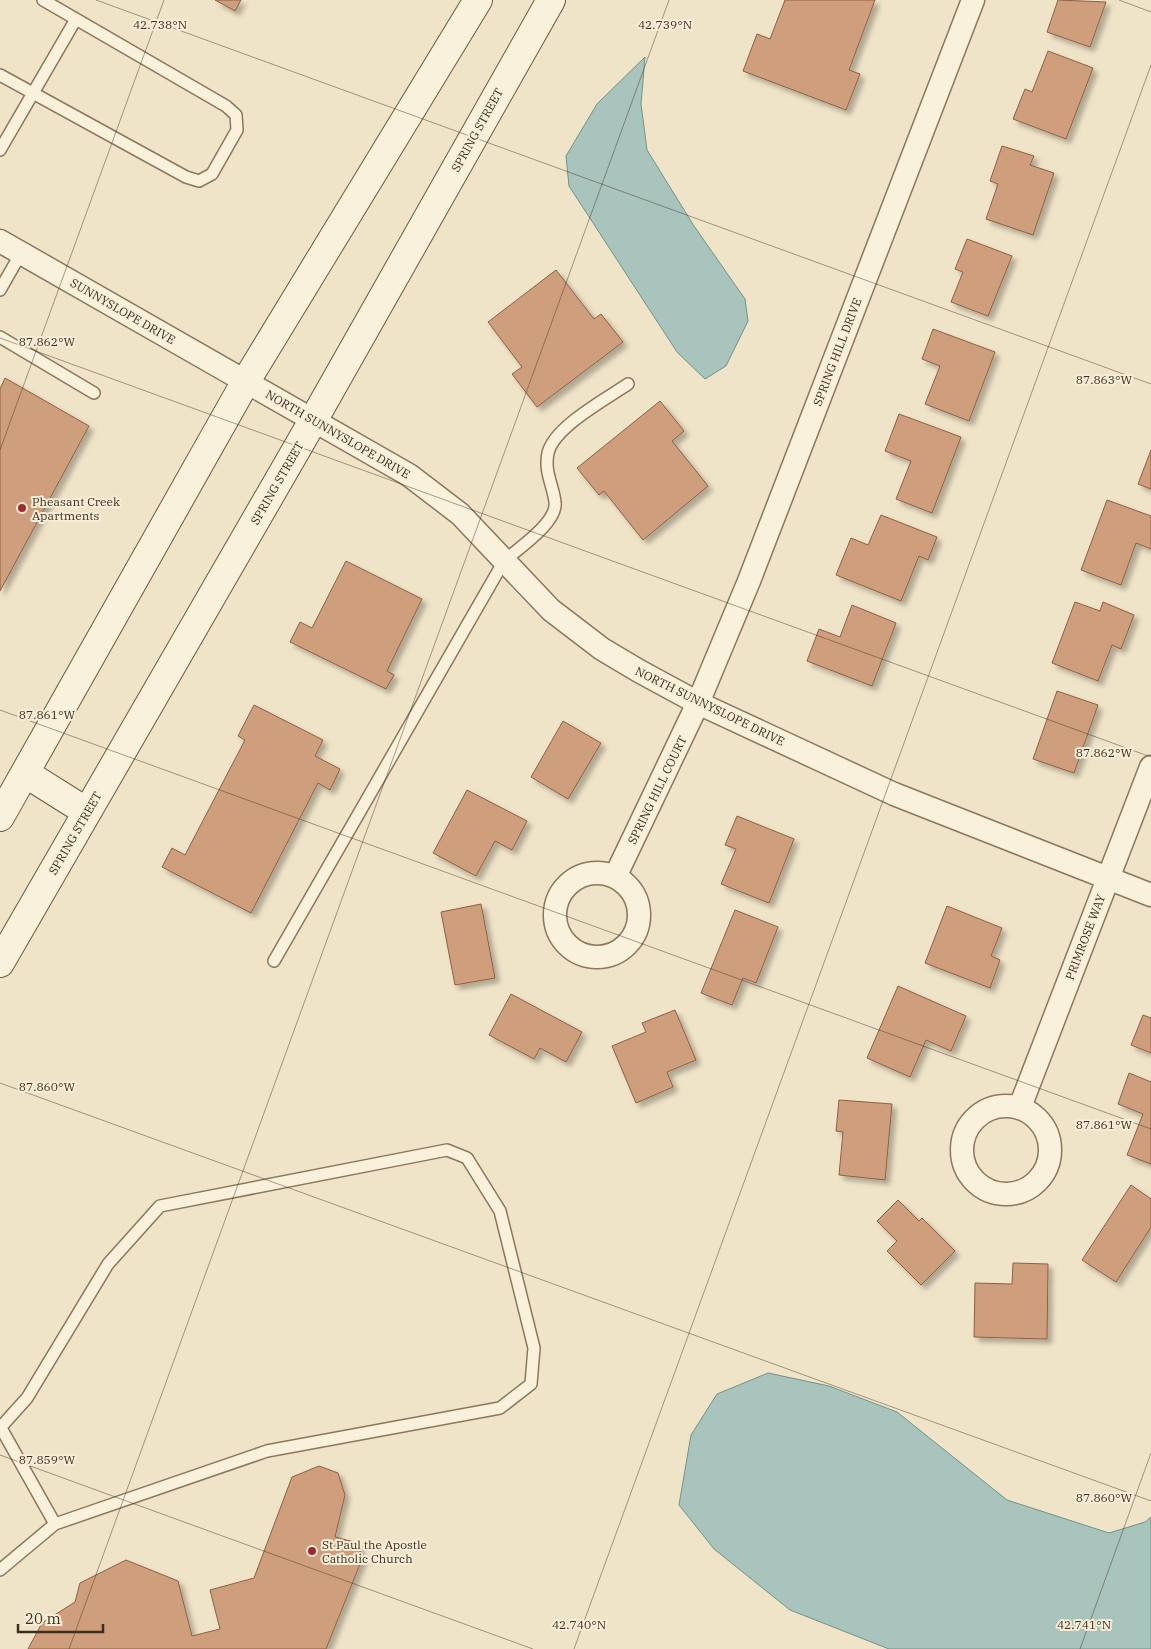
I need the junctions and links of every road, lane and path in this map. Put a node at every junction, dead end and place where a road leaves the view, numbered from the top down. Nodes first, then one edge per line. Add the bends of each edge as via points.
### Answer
1 (43, 0) edge
2 (478, 0) edge
3 (551, 0) edge
4 (973, 0) edge
5 (76, 19) junction
6 (0, 75) edge
7 (33, 93) junction
8 (0, 150) edge
9 (0, 241) edge
10 (21, 253) junction
11 (0, 290) edge
12 (0, 338) edge
13 (246, 381) junction
14 (628, 384) dead end
15 (94, 393) dead end
16 (314, 419) junction
17 (504, 561) junction
18 (698, 703) junction
19 (1151, 767) edge
20 (25, 772) junction
21 (87, 812) junction
22 (0, 817) edge
23 (615, 876) dead end
24 (1108, 879) junction
25 (1151, 895) edge
26 (274, 961) dead end
27 (0, 963) edge
28 (1020, 1107) dead end
29 (0, 1428) edge
30 (55, 1524) junction
31 (0, 1570) edge

1 - 5 lane
2 - 13 main road
3 - 16 main road, SPRING STREET
4 - 18 street, SPRING HILL DRIVE via 749,581
5 - 7 lane
5 - 7 lane via 226,106 236,115 237,130 233,138 212,174 199,181 186,177
6 - 7 lane
7 - 8 lane
9 - 10 street, SUNNYSLOPE DRIVE
10 - 11 lane
10 - 13 street, SUNNYSLOPE DRIVE
12 - 15 lane
13 - 16 street, NORTH SUNNYSLOPE DRIVE
13 - 20 main road
14 - 17 lane via 564,428 548,452 548,478 556,503 552,519
16 - 17 street, NORTH SUNNYSLOPE DRIVE via 410,475 460,514
16 - 21 main road, SPRING STREET
17 - 18 street, NORTH SUNNYSLOPE DRIVE via 551,610 602,649
17 - 26 lane
18 - 23 street, SPRING HILL COURT
18 - 24 street, NORTH SUNNYSLOPE DRIVE via 894,794
19 - 24 street, PRIMROSE WAY
20 - 21 main road
20 - 22 main road
21 - 27 main road, SPRING STREET
24 - 25 street, NORTH SUNNYSLOPE DRIVE
24 - 28 street, PRIMROSE WAY
29 - 30 lane
29 - 30 lane via 27,1398 108,1264 160,1206 446,1150 467,1158 500,1212 534,1348 531,1384 500,1408 267,1451
30 - 31 lane

